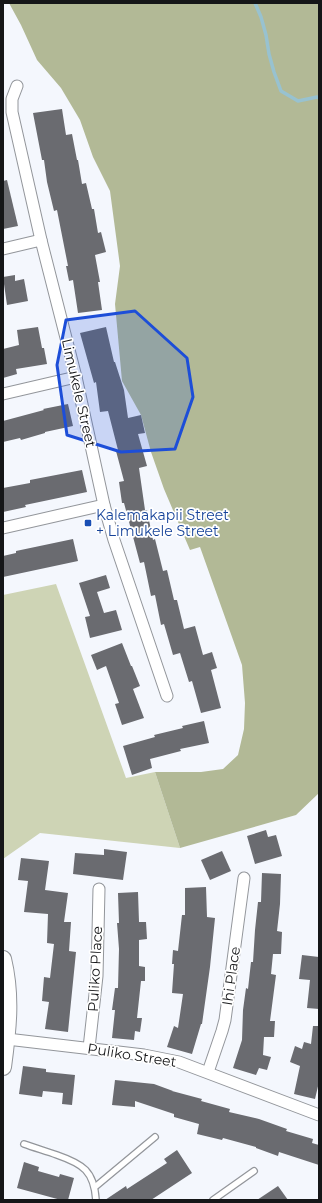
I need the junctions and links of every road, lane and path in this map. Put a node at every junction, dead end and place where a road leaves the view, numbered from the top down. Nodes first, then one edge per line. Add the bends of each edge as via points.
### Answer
1 (17, 86) dead end
2 (41, 240) junction
3 (3, 249) edge
4 (76, 377) junction
5 (3, 394) edge
6 (104, 505) junction
7 (3, 528) edge
8 (167, 696) dead end
9 (244, 878) dead end
10 (99, 889) dead end
11 (3, 959) edge
12 (7, 1038) junction
13 (88, 1048) junction
14 (3, 1067) edge
15 (208, 1072) junction
16 (319, 1115) edge
17 (154, 1137) dead end
18 (24, 1144) dead end
19 (254, 1171) dead end
20 (94, 1187) junction
21 (96, 1200) edge
22 (213, 1200) edge

1 - 2 street, Limukele Street via 12,99 12,112
2 - 3 street
2 - 4 street, Limukele Street
4 - 5 street
4 - 6 street, Limukele Street
6 - 7 street
6 - 8 street, Limukele Street
9 - 15 street, Ihi Place via 225,1020
10 - 13 street, Puliko Place via 97,976
11 - 12 street via 9,1001
12 - 13 street, Puliko Street
12 - 14 street
13 - 15 street, Puliko Street via 162,1058
15 - 16 street, Puliko Street
17 - 20 lane
18 - 20 lane via 77,1162 87,1172
19 - 22 lane
20 - 21 lane

